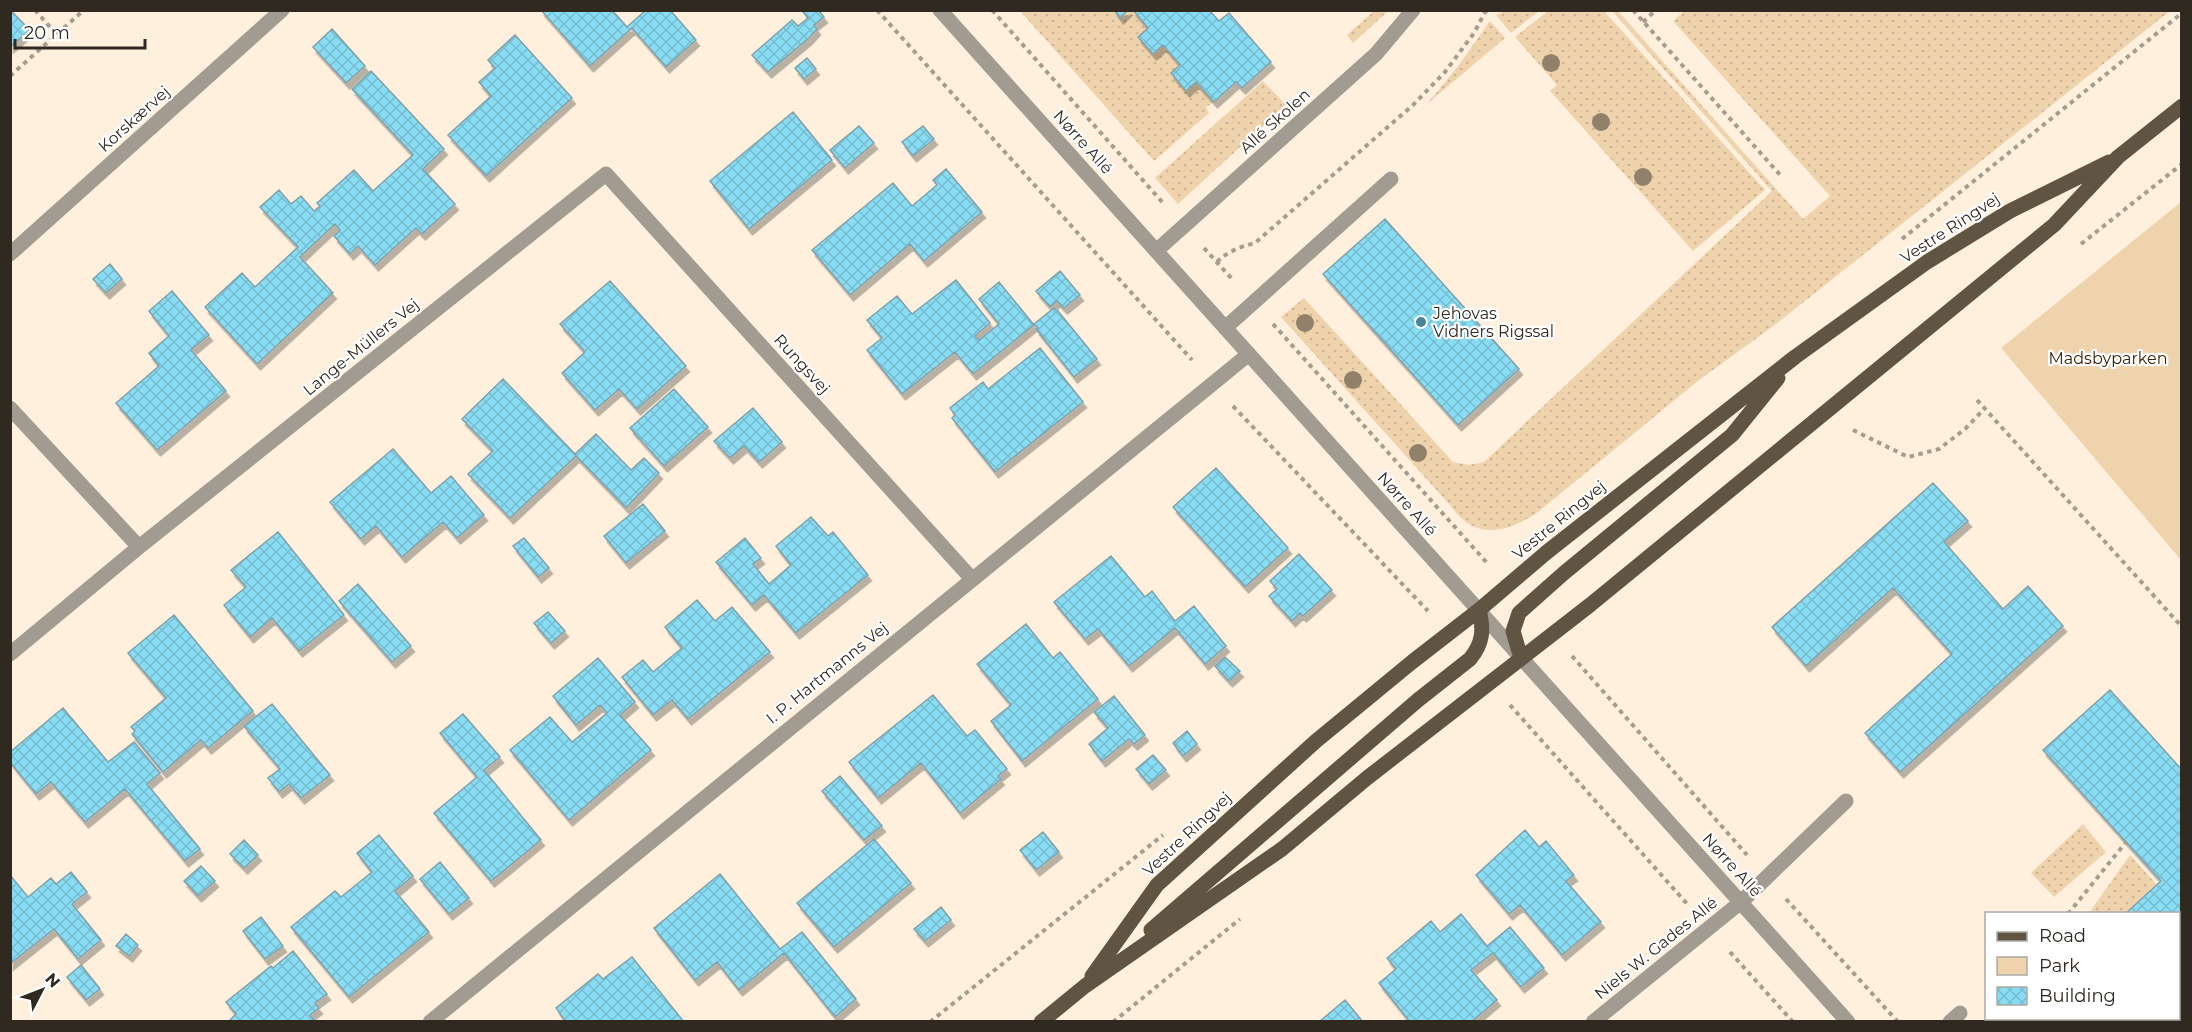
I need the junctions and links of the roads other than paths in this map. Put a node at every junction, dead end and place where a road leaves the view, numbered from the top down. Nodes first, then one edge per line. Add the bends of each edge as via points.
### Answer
1 (282, 10) edge
2 (940, 10) edge
3 (1413, 10) edge
4 (2181, 106) edge
5 (2118, 157) junction
6 (606, 174) joint
7 (1391, 179) dead end
8 (1156, 251) junction
9 (10, 254) edge
10 (1225, 328) junction
11 (1248, 354) junction
12 (1795, 357) junction
13 (10, 408) edge
14 (139, 547) junction
15 (972, 579) junction
16 (1479, 610) junction
17 (10, 654) edge
18 (1521, 658) junction
19 (1846, 801) dead end
20 (1742, 903) junction
21 (1085, 986) junction
22 (430, 1022) edge
23 (1041, 1022) edge
24 (1593, 1022) edge
25 (1848, 1022) edge

1 - 9 street, Korskærvej
2 - 8 street, Nørre Allé
3 - 8 street, Allé Skolen via 1376,54
4 - 5 main road, Vestre Ringvej
5 - 12 main road, Vestre Ringvej via 2001,216 1928,262
5 - 18 main road, Vestre Ringvej via 2054,225
6 - 14 street, Lange-Müllers Vej
6 - 15 street, Rungsvej
7 - 10 street
8 - 10 street, Nørre Allé
10 - 11 street, Nørre Allé
11 - 15 street, I. P. Hartmanns Vej
11 - 16 street, Nørre Allé
12 - 16 main road, Vestre Ringvej
12 - 18 main road via 1732,435 1519,613 1513,631
13 - 14 street
14 - 17 street, Lange-Müllers Vej
15 - 22 street, I. P. Hartmanns Vej
16 - 18 street, Nørre Allé
16 - 21 main road, Vestre Ringvej via 1316,741 1157,885
16 - 21 main road via 1483,637 1470,659
18 - 20 street, Nørre Allé
18 - 21 main road, Vestre Ringvej via 1282,849
19 - 20 street, Niels W. Gades Allé
20 - 24 street, Niels W. Gades Allé
20 - 25 street, Nørre Allé
21 - 23 main road, Vestre Ringvej

